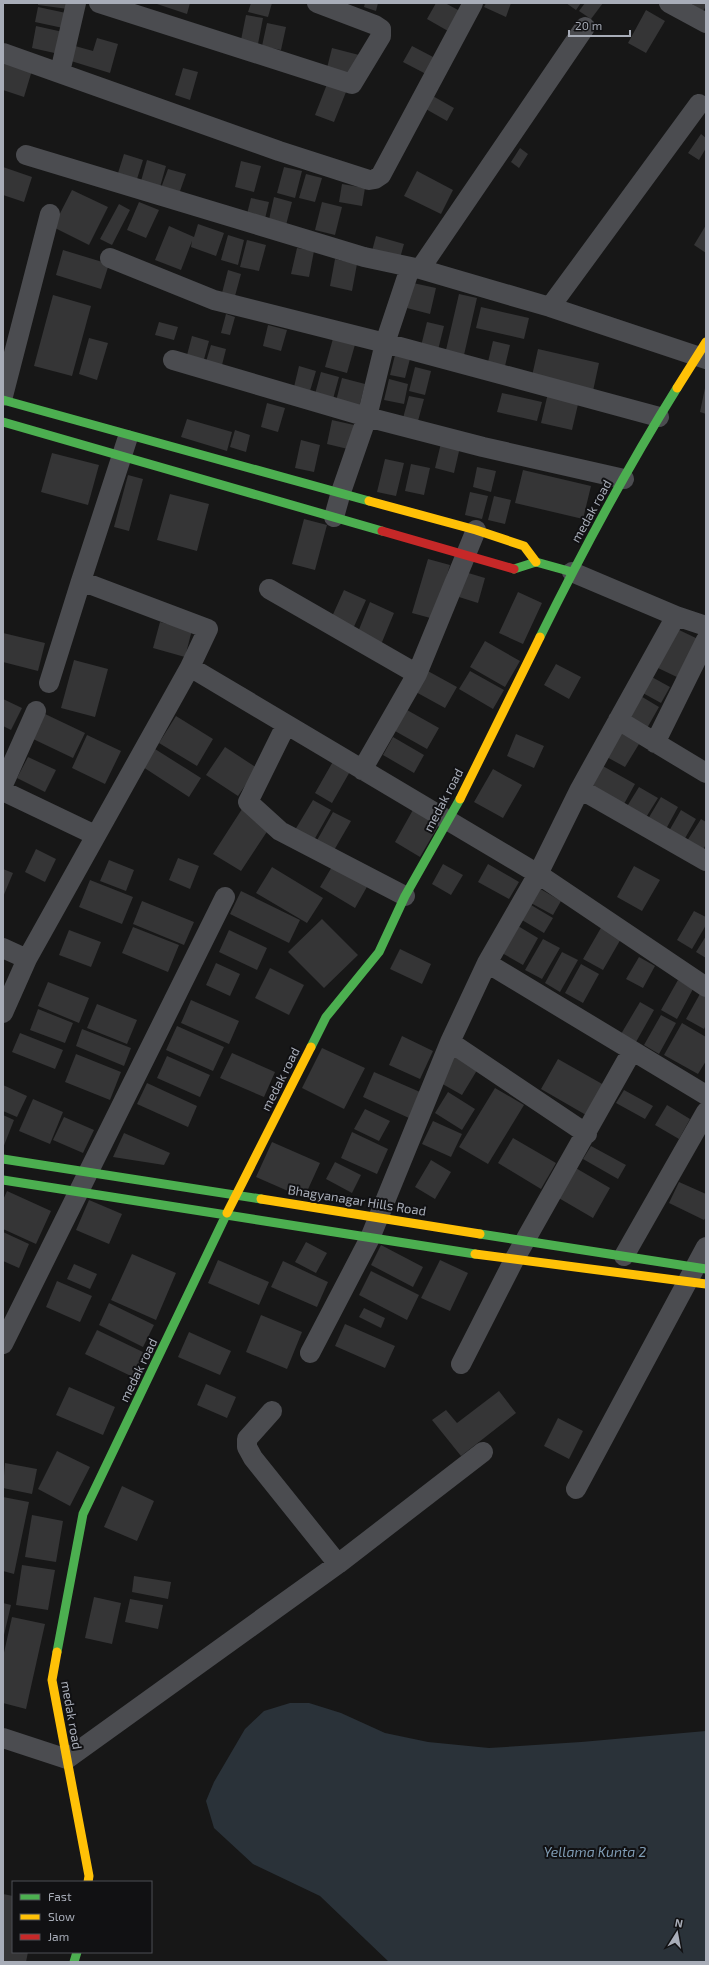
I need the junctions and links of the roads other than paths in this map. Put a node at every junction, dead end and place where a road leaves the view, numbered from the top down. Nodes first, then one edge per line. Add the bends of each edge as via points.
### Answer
1 (76, 3) edge
2 (99, 3) edge
3 (317, 3) edge
4 (473, 3) edge
5 (670, 3) edge
6 (706, 23) edge
7 (585, 28) dead end
8 (3, 53) edge
9 (60, 72) junction
10 (699, 104) dead end
11 (26, 155) dead end
12 (50, 214) dead end
13 (110, 258) dead end
14 (415, 268) junction
15 (550, 307) junction
16 (385, 343) junction
17 (703, 353) edge
18 (173, 360) dead end
19 (3, 396) edge
20 (3, 400) edge
21 (367, 417) junction
22 (659, 417) junction
23 (3, 422) edge
24 (128, 434) junction
25 (121, 456) junction
26 (624, 479) junction
27 (341, 492) junction
28 (334, 517) junction
29 (476, 530) junction
30 (466, 554) junction
31 (536, 562) junction
32 (572, 572) junction
33 (81, 581) junction
34 (269, 589) dead end
35 (676, 616) junction
36 (706, 626) edge
37 (706, 640) edge
38 (190, 668) junction
39 (417, 674) junction
40 (49, 683) dead end
41 (36, 711) dead end
42 (618, 720) junction
43 (286, 725) junction
44 (655, 743) junction
45 (362, 770) junction
46 (706, 773) edge
47 (3, 785) edge
48 (580, 789) junction
49 (3, 791) edge
50 (449, 821) junction
51 (95, 835) junction
52 (706, 861) edge
53 (538, 874) junction
54 (406, 896) junction
55 (225, 897) dead end
56 (3, 948) edge
57 (27, 959) junction
58 (487, 963) junction
59 (706, 987) edge
60 (3, 1013) edge
61 (450, 1042) junction
62 (632, 1052) junction
63 (706, 1095) edge
64 (706, 1112) edge
65 (587, 1134) junction
66 (3, 1159) edge
67 (90, 1172) junction
68 (3, 1180) edge
69 (79, 1193) junction
70 (237, 1194) junction
71 (227, 1214) junction
72 (379, 1217) junction
73 (370, 1238) junction
74 (526, 1240) junction
75 (706, 1247) edge
76 (624, 1256) junction
77 (514, 1260) junction
78 (699, 1276) edge
79 (3, 1344) edge
80 (310, 1353) dead end
81 (461, 1364) dead end
82 (272, 1411) dead end
83 (483, 1452) dead end
84 (576, 1489) dead end
85 (338, 1564) junction
86 (3, 1738) edge
87 (66, 1759) junction
88 (88, 1881) edge

1 - 9 street
2 - 3 street via 352,84 381,36 381,29
4 - 9 street via 381,176 375,179 369,180 279,151
5 - 6 street
7 - 14 street
8 - 9 street
10 - 15 street
11 - 14 street via 364,257
12 - 19 street
13 - 16 street via 214,300
14 - 15 street
14 - 16 street
15 - 17 street
16 - 21 street
16 - 22 street
17 - 22 street, medak road
18 - 21 street
20 - 24 street
21 - 26 street
21 - 27 street
22 - 26 street, medak road
23 - 25 street
24 - 25 street
24 - 27 street
25 - 28 street
25 - 33 street
26 - 32 street, medak road
27 - 28 street
27 - 29 street
28 - 30 street
29 - 30 street
29 - 31 street via 524,546
30 - 31 street via 514,569
30 - 39 street
31 - 32 street
32 - 35 street
32 - 50 street, medak road
33 - 38 street via 208,629
33 - 40 street
34 - 39 street
35 - 36 street
35 - 42 street
37 - 44 street
38 - 43 street
38 - 51 street
39 - 45 street
41 - 47 street
42 - 44 street
42 - 48 street
43 - 45 street
43 - 54 street via 248,802 280,831
44 - 46 street
45 - 50 street
48 - 52 street
48 - 53 street
49 - 51 street
50 - 53 street
50 - 54 street, medak road
51 - 57 street
53 - 58 street
53 - 59 street
54 - 70 street, medak road via 379,952 326,1018
55 - 67 street
56 - 57 street
57 - 60 street
58 - 61 street
58 - 62 street
61 - 65 street
61 - 72 street
62 - 63 street
62 - 65 street
64 - 76 street
65 - 74 street
66 - 67 street, Bhagyanagar Hills Road
67 - 69 street
67 - 70 street, Bhagyanagar Hills Road
68 - 69 street
69 - 71 street
69 - 79 street
70 - 71 street, medak road
70 - 72 street, Bhagyanagar Hills Road
71 - 73 street
71 - 87 street, medak road via 83,1514 52,1680
72 - 73 street
72 - 74 street, Bhagyanagar Hills Road
73 - 77 street
73 - 80 street
74 - 76 street, Bhagyanagar Hills Road
74 - 77 street
75 - 78 street
76 - 78 street, Bhagyanagar Hills Road
77 - 78 street
77 - 81 street
78 - 84 street
82 - 85 street via 247,1439 247,1447 253,1458
83 - 85 street
85 - 87 street
86 - 87 street
87 - 88 street, medak road

